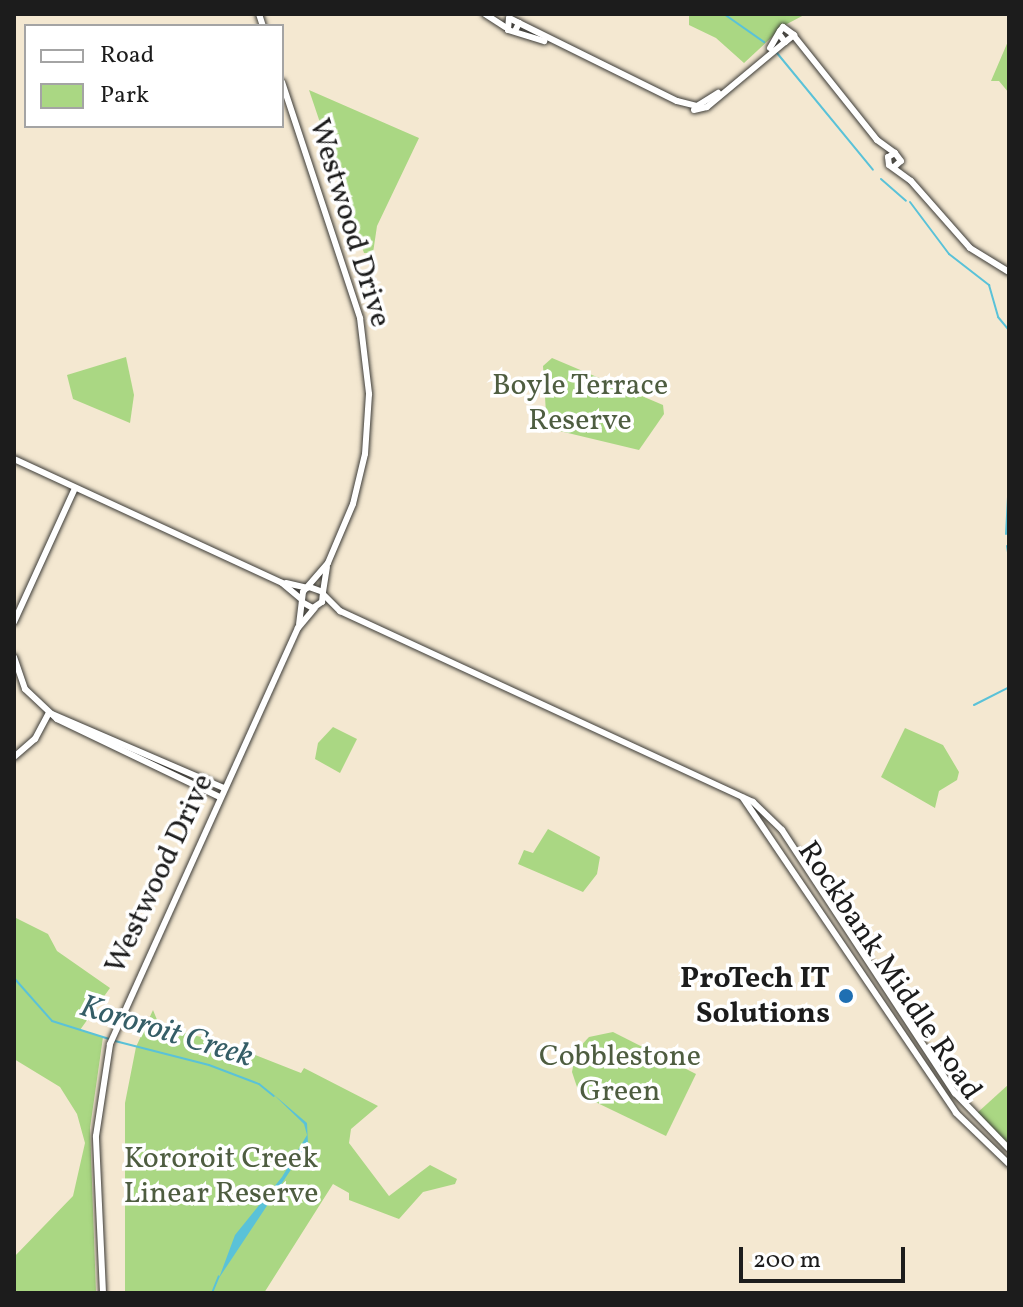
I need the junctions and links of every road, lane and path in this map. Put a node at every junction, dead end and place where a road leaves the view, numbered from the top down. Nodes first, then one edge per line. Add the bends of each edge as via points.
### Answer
1 (487, 14) edge
2 (510, 17) edge
3 (519, 19) edge
4 (505, 27) junction
5 (515, 31) junction
6 (779, 34) junction
7 (794, 36) junction
8 (786, 42) junction
9 (554, 44) junction
10 (770, 49) junction
11 (803, 54) junction
12 (284, 88) edge
13 (877, 140) junction
14 (895, 153) junction
15 (887, 159) junction
16 (901, 161) junction
17 (894, 167) junction
18 (911, 181) junction
19 (1009, 272) edge
20 (14, 459) edge
21 (75, 488) junction
22 (328, 563) junction
23 (282, 583) junction
24 (308, 588) junction
25 (323, 594) junction
26 (302, 600) junction
27 (316, 608) junction
28 (340, 611) junction
29 (14, 622) edge
30 (298, 628) junction
31 (14, 657) edge
32 (49, 713) junction
33 (14, 757) edge
34 (224, 788) junction
35 (741, 795) junction
36 (220, 797) junction
37 (891, 993) junction
38 (881, 999) junction
39 (945, 1077) junction
40 (936, 1083) junction
41 (966, 1107) junction
42 (965, 1122) junction
43 (1009, 1149) edge
44 (1009, 1164) edge
45 (103, 1293) edge

1 - 2 street
1 - 4 street
2 - 3 street
2 - 4 street
3 - 5 street
3 - 9 street
4 - 5 street
5 - 9 street
6 - 7 street via 788,27
6 - 8 street
6 - 10 street
7 - 8 street
7 - 11 street
8 - 10 street
8 - 11 street
9 - 10 street via 697,106
11 - 13 street
12 - 22 street, Westwood Drive via 360,318 367,369 362,467
13 - 14 street
13 - 15 street
14 - 15 street
14 - 16 street
15 - 17 street
16 - 17 street
16 - 18 street
17 - 18 street
18 - 19 street via 970,248
20 - 21 street
21 - 23 street
21 - 29 street
22 - 24 street, Westwood Drive
22 - 25 street, Westwood Drive
23 - 24 street
23 - 26 street
24 - 25 street
24 - 26 street, Westwood Drive
25 - 27 street, Westwood Drive
25 - 28 street, Rockbank Middle Road
26 - 27 street, Rockbank Middle Road
26 - 30 street, Westwood Drive
27 - 28 street, Rockbank Middle Road
27 - 30 street, Westwood Drive
28 - 35 street, Rockbank Middle Road
30 - 34 street, Westwood Drive
31 - 32 street via 25,689
32 - 33 street via 35,739
32 - 34 street
32 - 36 street via 82,734
34 - 36 street, Westwood Drive
35 - 37 street, Rockbank Middle Road via 782,830
35 - 38 street, Rockbank Middle Road
36 - 45 street, Westwood Drive via 119,1016 102,1073 96,1136
37 - 38 street
37 - 39 street, Rockbank Middle Road
38 - 40 street, Rockbank Middle Road
39 - 40 street
39 - 41 street, Rockbank Middle Road
40 - 42 street, Rockbank Middle Road
41 - 42 street
41 - 43 street, Rockbank Middle Road
42 - 44 street, Rockbank Middle Road

